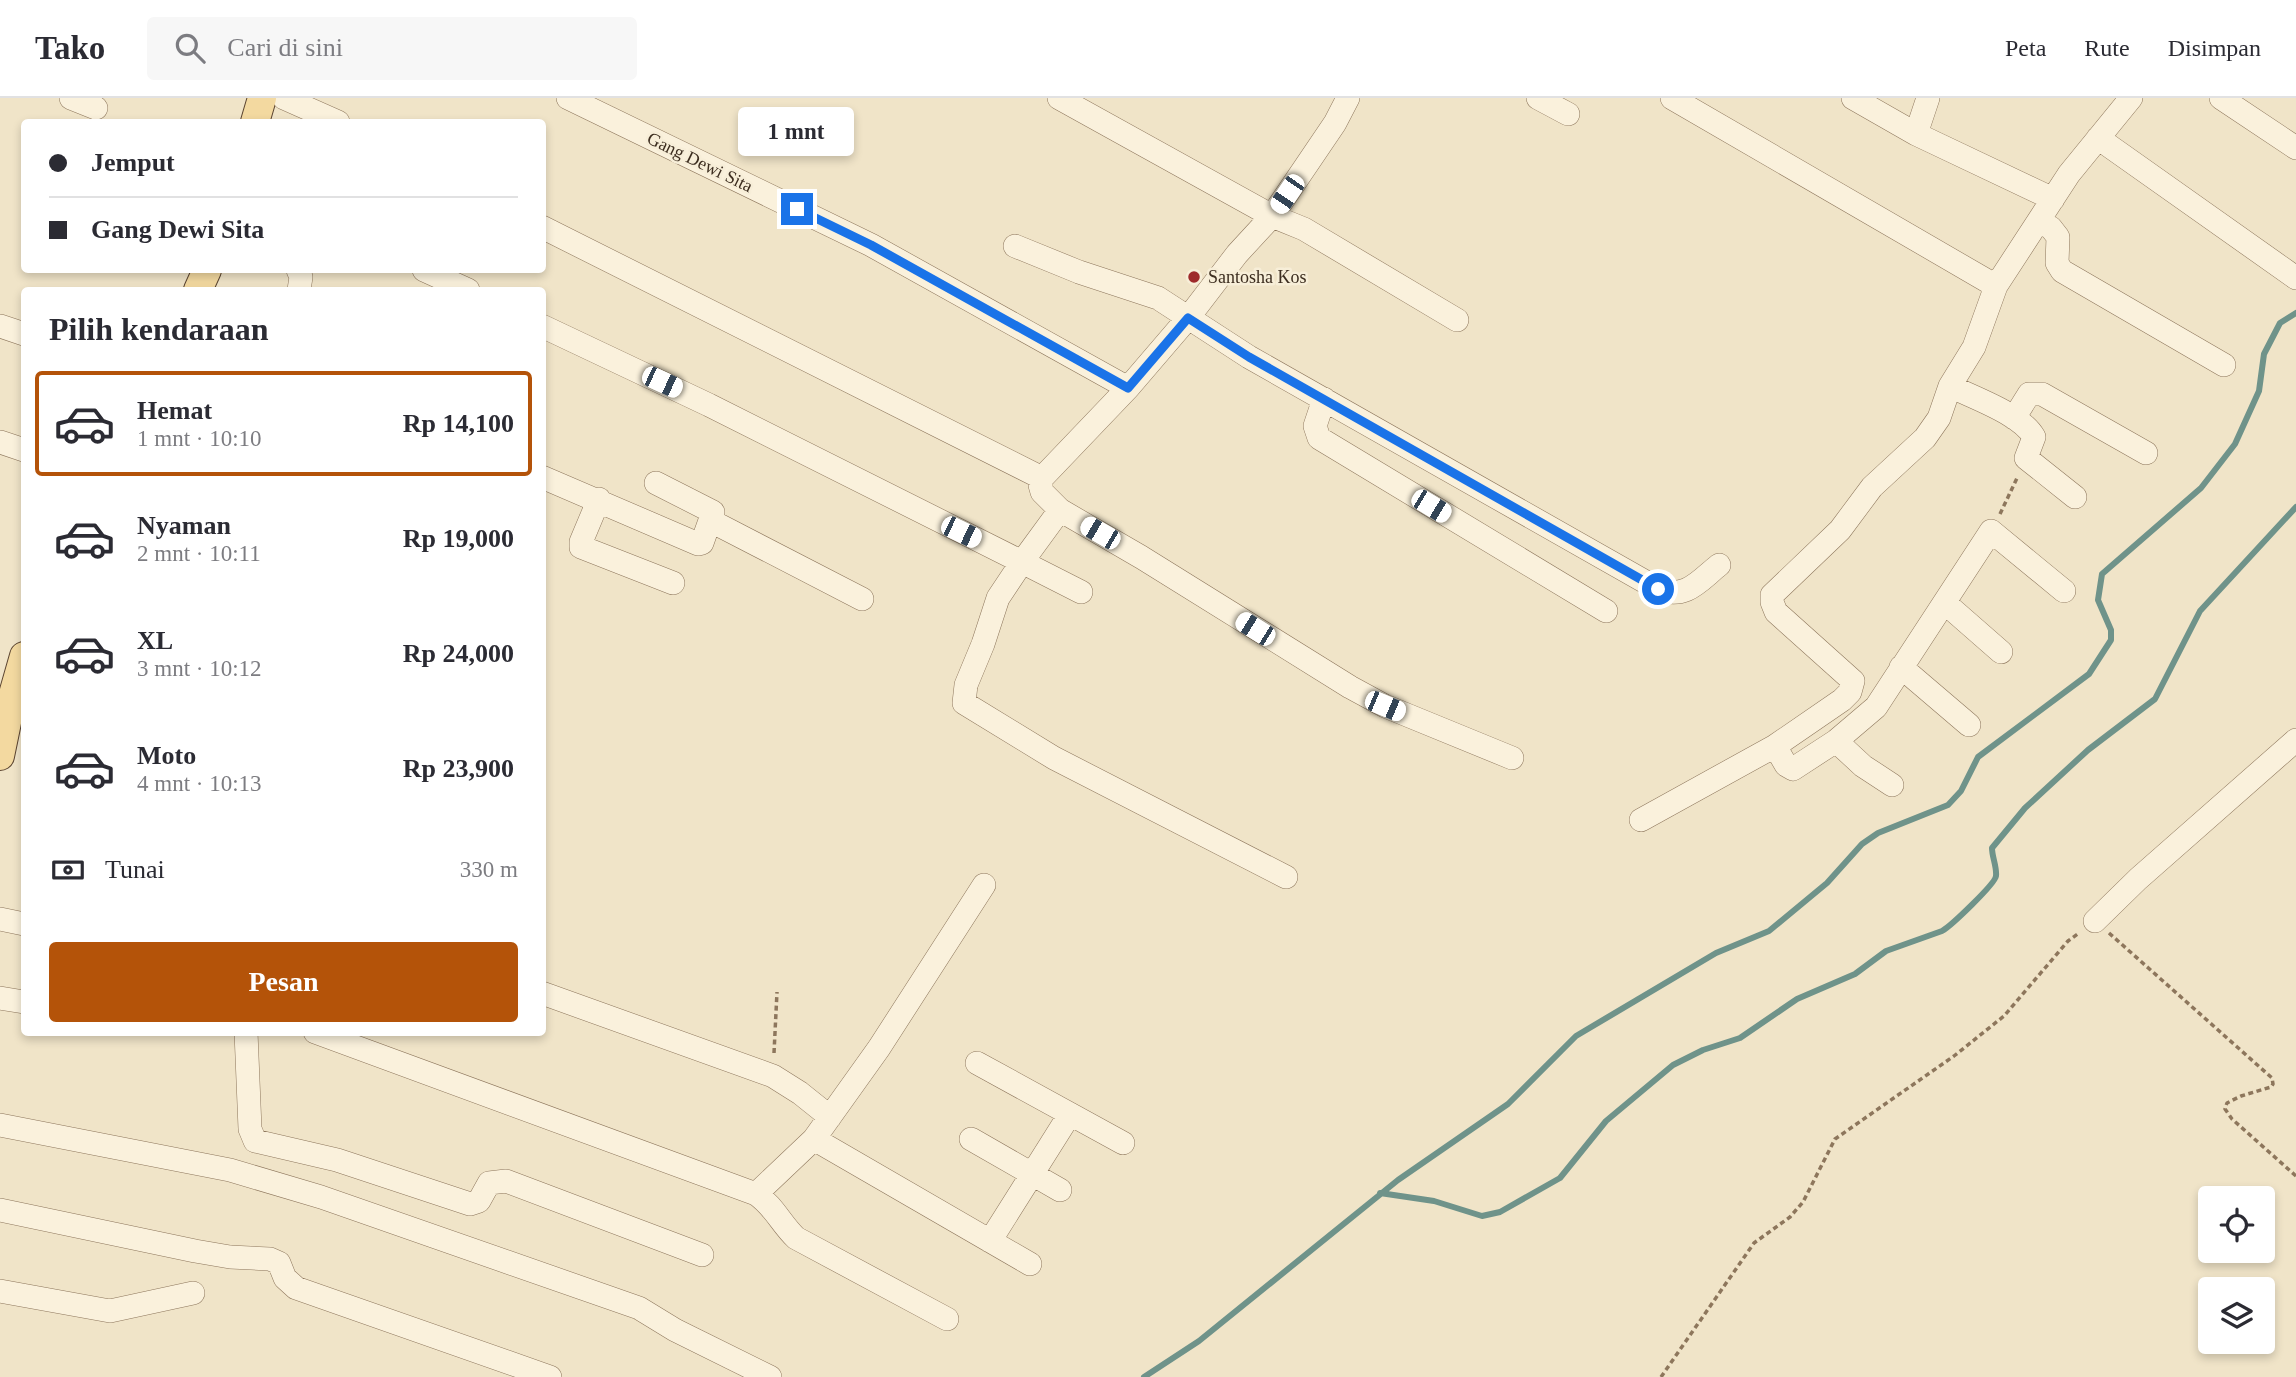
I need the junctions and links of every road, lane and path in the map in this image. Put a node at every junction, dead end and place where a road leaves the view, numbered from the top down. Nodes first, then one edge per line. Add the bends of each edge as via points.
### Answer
1 (71, 98) edge
2 (568, 98) edge
3 (1059, 98) edge
4 (1348, 98) edge
5 (1538, 98) edge
6 (1672, 98) edge
7 (1853, 98) edge
8 (1928, 98) edge
9 (2131, 98) edge
10 (2221, 98) edge
11 (262, 104) edge
12 (96, 108) dead end
13 (1568, 114) dead end
14 (325, 119) edge
15 (1916, 134) junction
16 (2098, 138) junction
17 (2296, 148) edge
18 (2053, 199) junction
19 (1272, 216) junction
20 (2039, 220) junction
21 (546, 229) edge
22 (1015, 246) dead end
23 (431, 273) edge
24 (2296, 278) edge
25 (1996, 286) junction
26 (461, 287) edge
27 (1188, 318) junction
28 (1457, 320) dead end
29 (0, 326) edge
30 (546, 328) edge
31 (21, 333) edge
32 (2224, 365) dead end
33 (1950, 386) junction
34 (1128, 388) junction
35 (1324, 399) junction
36 (2014, 418) junction
37 (0, 442) edge
38 (21, 449) edge
39 (2146, 453) dead end
40 (2026, 458) junction
41 (1042, 478) junction
42 (546, 479) edge
43 (656, 483) dead end
44 (2075, 497) dead end
45 (599, 499) junction
46 (1060, 510) junction
47 (711, 521) junction
48 (1991, 531) junction
49 (1022, 562) junction
50 (1719, 565) dead end
51 (673, 583) dead end
52 (2064, 591) dead end
53 (1081, 592) dead end
54 (862, 599) dead end
55 (1945, 603) junction
56 (1606, 611) dead end
57 (2001, 652) dead end
58 (21, 666) edge
59 (1901, 667) junction
60 (1969, 724) dead end
61 (2296, 740) edge
62 (1836, 741) junction
63 (1775, 746) junction
64 (0, 751) edge
65 (1513, 758) dead end
66 (1892, 785) dead end
67 (1641, 820) dead end
68 (1286, 877) dead end
69 (984, 886) dead end
70 (0, 919) edge
71 (2095, 921) junction
72 (21, 923) edge
73 (777, 992) dead end
74 (546, 994) edge
75 (0, 998) edge
76 (21, 1002) edge
77 (246, 1036) edge
78 (326, 1036) edge
79 (977, 1063) dead end
80 (773, 1076) junction
81 (1070, 1114) junction
82 (830, 1116) junction
83 (0, 1125) edge
84 (814, 1139) junction
85 (971, 1139) dead end
86 (1122, 1143) dead end
87 (1032, 1173) junction
88 (2296, 1176) edge
89 (1060, 1190) dead end
90 (756, 1194) junction
91 (0, 1210) edge
92 (990, 1241) junction
93 (702, 1255) dead end
94 (1030, 1264) dead end
95 (0, 1291) edge
96 (193, 1293) dead end
97 (947, 1319) dead end
98 (550, 1377) edge
99 (770, 1377) edge
100 (1661, 1377) edge

1 - 12 street
2 - 34 street, Gang Dewi Sita via 871,245
3 - 19 street
4 - 19 street
5 - 13 street
6 - 25 street
7 - 15 street
8 - 15 street
9 - 16 street
10 - 17 street
11 - 14 street
15 - 18 street
16 - 18 street
16 - 24 street
18 - 20 street
19 - 27 street
19 - 28 street via 1304,229
20 - 25 street
20 - 32 street via 2058,237 2057,263 2062,271
21 - 41 street
22 - 27 street via 1158,298
23 - 26 street
25 - 33 street via 1973,347
27 - 34 street
27 - 35 street
29 - 31 street
30 - 49 street
33 - 36 street
33 - 63 street via 1939,418 1925,438 1872,487 1840,530 1772,595 1776,612 1850,676 1853,687 1842,700
34 - 41 street
35 - 50 street via 1658,589 1669,593 1688,590
35 - 56 street via 1315,426 1319,438
36 - 39 street via 2029,394 2042,394
36 - 40 street via 2034,437
37 - 38 street
40 - 44 street
40 - 48 path
41 - 46 street via 1042,492
42 - 45 street
43 - 47 street via 713,512
45 - 47 street via 698,544
45 - 51 street via 581,547
46 - 49 street
46 - 65 street via 1350,687
47 - 54 street
48 - 52 street
48 - 55 street
49 - 53 street
49 - 68 street via 998,598 966,685 964,703 1054,758
55 - 57 street
55 - 59 street
58 - 64 main road
59 - 60 street
59 - 62 street via 1877,707
61 - 71 street
62 - 63 street via 1793,769
62 - 66 street
63 - 67 street
69 - 82 street
70 - 72 street
71 - 88 path via 2272,1078 2271,1087 2227,1102 2225,1109
71 - 100 path via 2068,941 2004,1016 1835,1139 1803,1202 1754,1243
73 - 80 path
74 - 80 street
75 - 76 street
77 - 93 street via 250,1129 255,1141 337,1160 470,1204 479,1201 489,1183 506,1181
78 - 90 street
79 - 81 street
80 - 82 street
81 - 86 street
81 - 87 street
82 - 84 street
83 - 99 street via 230,1170 321,1197 639,1308
84 - 90 street
84 - 92 street
85 - 87 street
87 - 89 street
87 - 92 street
90 - 97 street via 796,1238
91 - 98 street via 195,1251 270,1259 279,1263 285,1278 296,1287
92 - 94 street
95 - 96 street via 110,1311

